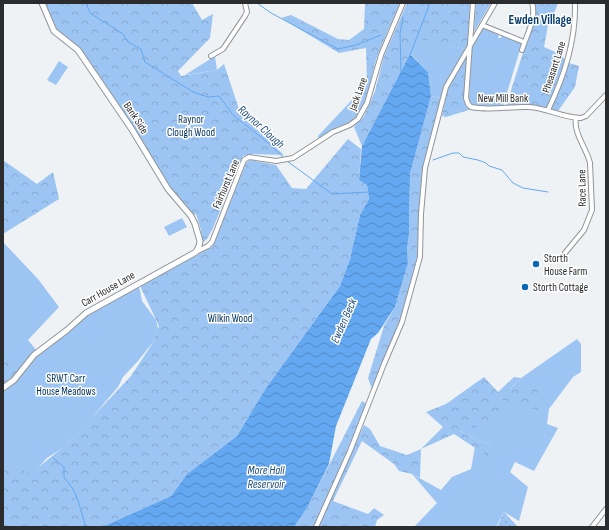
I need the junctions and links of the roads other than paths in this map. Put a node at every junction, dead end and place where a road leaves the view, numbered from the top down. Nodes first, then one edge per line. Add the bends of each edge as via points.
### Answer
1 (42, 3) edge
2 (245, 3) edge
3 (403, 3) edge
4 (474, 3) edge
5 (495, 3) edge
6 (532, 3) edge
7 (575, 4) dead end
8 (482, 25) junction
9 (524, 42) junction
10 (470, 45) junction
11 (522, 50) dead end
12 (211, 56) dead end
13 (606, 95) edge
14 (548, 110) junction
15 (576, 118) junction
16 (293, 158) joint
17 (196, 252) junction
18 (565, 253) dead end
19 (3, 388) edge
20 (606, 509) edge
21 (316, 527) edge
22 (592, 527) edge

1 - 17 street, Bank Side via 54,31 78,50 131,128 168,189 191,216 200,241
2 - 12 street via 245,16 222,49
3 - 16 street, Jack Lane via 381,55 367,103 358,119
4 - 10 street, New Mill Bank
5 - 8 street
6 - 9 street via 533,14
7 - 14 street, Pheasant Lane via 575,22 568,59
8 - 9 street
8 - 10 street
9 - 11 street
10 - 14 street, New Mill Bank via 466,98 468,104 476,108 528,107
10 - 21 street via 446,87 426,168 420,257 402,322
13 - 15 street via 586,116
14 - 15 street, New Mill Bank
15 - 18 street, Race Lane via 578,134 589,156 592,210 584,230
16 - 17 street, Fairhurst Lane via 276,161 249,158 244,160 212,242
17 - 19 street, Carr House Lane via 86,313 34,355 14,380
20 - 22 street

